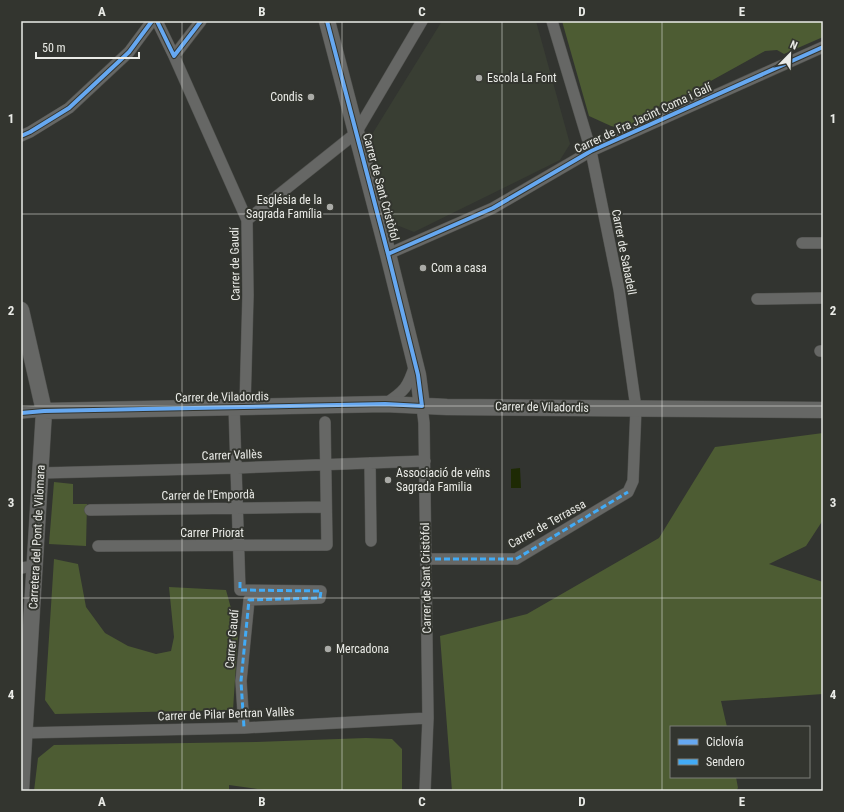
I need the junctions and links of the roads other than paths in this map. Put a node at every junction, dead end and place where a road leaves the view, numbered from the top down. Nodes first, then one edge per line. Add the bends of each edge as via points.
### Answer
1 (152, 21) edge
2 (158, 21) edge
3 (201, 21) edge
4 (327, 21) edge
5 (422, 21) edge
6 (552, 21) edge
7 (823, 47) edge
8 (174, 56) junction
9 (356, 133) junction
10 (21, 136) edge
11 (590, 151) junction
12 (247, 220) junction
13 (802, 243) dead end
14 (823, 243) edge
15 (388, 254) junction
16 (823, 298) edge
17 (757, 299) dead end
18 (21, 310) edge
19 (415, 365) junction
20 (385, 404) junction
21 (240, 406) junction
22 (422, 406) junction
23 (636, 408) junction
24 (823, 410) edge
25 (44, 411) junction
26 (21, 413) edge
27 (325, 422) dead end
28 (424, 461) junction
29 (370, 463) junction
30 (326, 464) junction
31 (237, 468) junction
32 (41, 473) junction
33 (628, 492) joint
34 (326, 507) junction
35 (238, 508) junction
36 (90, 510) dead end
37 (371, 541) dead end
38 (98, 546) dead end
39 (239, 546) junction
40 (426, 559) junction
41 (28, 567) edge
42 (240, 582) joint
43 (428, 718) junction
44 (244, 728) junction
45 (23, 733) edge
46 (21, 790) edge
47 (425, 791) edge

1 - 10 street via 129,52 69,108
2 - 8 street, Carrer de Gaudí
3 - 8 street
4 - 9 street, Carrer de Sant Cristòfol
5 - 9 street
6 - 11 street, Carrer de Sabadell
7 - 11 street, Carrer de Fra Jacint Coma i Galí
8 - 12 street, Carrer de Gaudí
9 - 12 street
9 - 15 street, Carrer de Sant Cristòfol
11 - 15 street, Carrer de Fra Jacint Coma i Galí via 493,208
11 - 23 street, Carrer de Sabadell via 619,289
12 - 21 street, Carrer de Gaudí via 248,295
13 - 14 street
15 - 19 street, Carrer de Sant Cristòfol
16 - 17 street
18 - 25 street, Carretera del Pont de Vilomara
19 - 20 street via 409,384
19 - 22 street, Carrer de Sant Cristòfol
20 - 21 street, Carrer de Viladordis
20 - 22 street, Carrer de Viladordis
21 - 25 street, Carrer de Viladordis
21 - 31 street, Carrer de Gaudí
22 - 23 street, Carrer de Viladordis
22 - 28 street, Carrer de Sant Cristòfol
23 - 24 street, Carrer de Viladordis
23 - 33 street, Carrer de Sabadell via 633,481
25 - 26 street, Carrer de Viladordis
25 - 32 street, Carretera del Pont de Vilomara
27 - 30 street
28 - 29 street, Carrer Vallès
28 - 40 street, Carrer de Sant Cristòfol
29 - 30 street, Carrer Vallès
29 - 37 street
30 - 31 street, Carrer Vallès
30 - 34 street
31 - 32 street, Carrer Vallès
31 - 35 street, Carrer de Gaudí
32 - 41 street, Carretera del Pont de Vilomara
33 - 40 street, Carrer de Terrassa via 516,559
34 - 35 street, Carrer de l'Empordà
34 - 39 street, Carrer Priorat via 327,545
35 - 36 street, Carrer de l'Empordà
35 - 39 street, Carrer de Gaudí
38 - 39 street, Carrer Priorat
39 - 42 street, Carrer de Gaudí
40 - 43 street, Carrer de Sant Cristòfol
41 - 45 street, Carretera del Pont de Vilomara
42 - 44 street, Carrer Gaudí via 240,590 321,592 320,598 249,600 241,681
43 - 44 street, Carrer de Pilar Bertran Vallès
43 - 47 street, Carrer de Sant Cristòfol
44 - 45 street, Carrer de Pilar Bertran Vallès
45 - 46 street, Carretera del Pont de Vilomara

